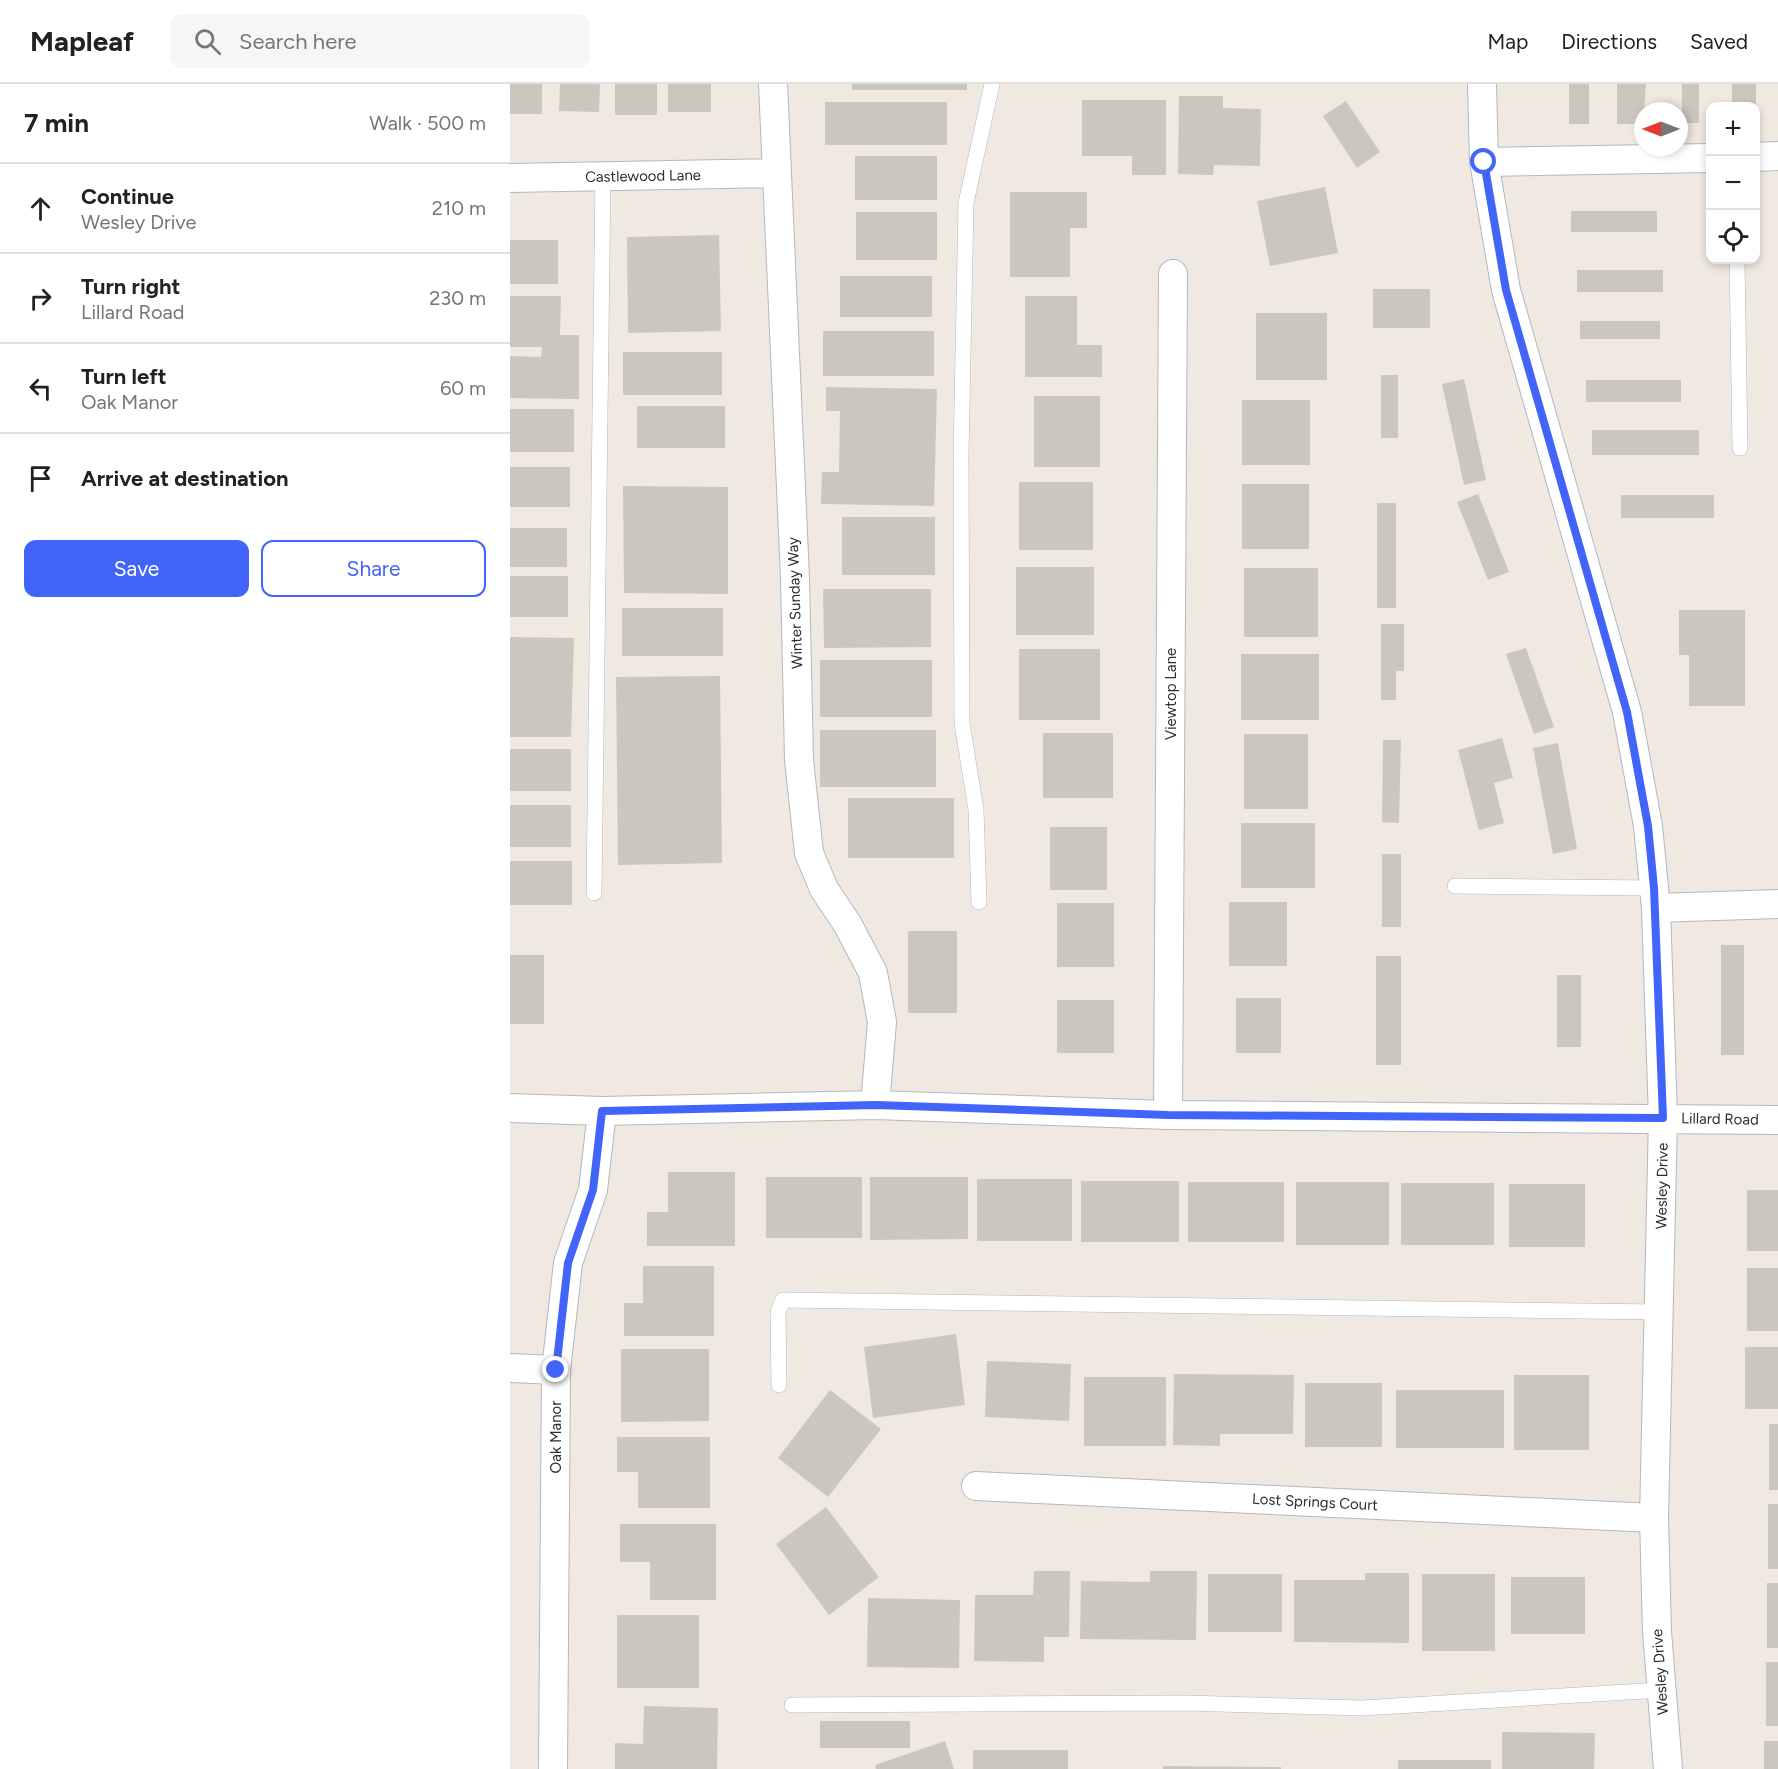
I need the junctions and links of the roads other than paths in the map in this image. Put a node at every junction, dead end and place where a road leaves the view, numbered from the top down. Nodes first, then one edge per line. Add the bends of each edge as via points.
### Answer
1 (773, 84) edge
2 (992, 84) edge
3 (1482, 84) edge
4 (1778, 156) edge
5 (1760, 157) edge
6 (1706, 158) edge
7 (1484, 162) junction
8 (776, 173) junction
9 (603, 176) junction
10 (510, 178) edge
11 (1737, 264) edge
12 (1173, 274) dead end
13 (1740, 448) dead end
14 (1455, 886) dead end
15 (594, 893) dead end
16 (1655, 898) junction
17 (979, 902) dead end
18 (1778, 904) edge
19 (876, 1105) junction
20 (510, 1108) edge
21 (602, 1111) junction
22 (1168, 1115) junction
23 (1663, 1118) junction
24 (1778, 1120) edge
25 (1659, 1312) junction
26 (510, 1368) edge
27 (556, 1370) junction
28 (779, 1385) dead end
29 (975, 1486) dead end
30 (1654, 1518) junction
31 (1661, 1690) junction
32 (792, 1705) dead end
33 (553, 1769) edge
34 (1668, 1769) edge

1 - 8 street, Winter Sunday Way
2 - 17 lane via 966,203 961,445 962,723 976,810
3 - 7 street, Wesley Drive
4 - 5 street
6 - 7 street
7 - 16 street, Wesley Drive via 1506,290 1627,712 1648,826
8 - 9 street, Castlewood Lane
8 - 19 street, Winter Sunday Way via 795,578 799,760 809,853 824,889 873,973 882,1022
9 - 10 street, Castlewood Lane
9 - 15 lane
11 - 13 lane
12 - 22 street, Viewtop Lane
14 - 16 lane
16 - 18 street
16 - 23 street, Wesley Drive
19 - 21 street, Lillard Road
19 - 22 street, Lillard Road
20 - 21 street, Lillard Road
21 - 27 street, Oak Manor via 593,1190 568,1263
22 - 23 street, Lillard Road
23 - 24 street, Lillard Road
23 - 25 street, Wesley Drive
25 - 28 lane via 783,1300 778,1312
25 - 30 street, Wesley Drive
26 - 27 street
27 - 33 street, Oak Manor
29 - 30 street, Lost Springs Court
30 - 31 street, Wesley Drive
31 - 32 lane via 1362,1707 1185,1703
31 - 34 street, Wesley Drive

